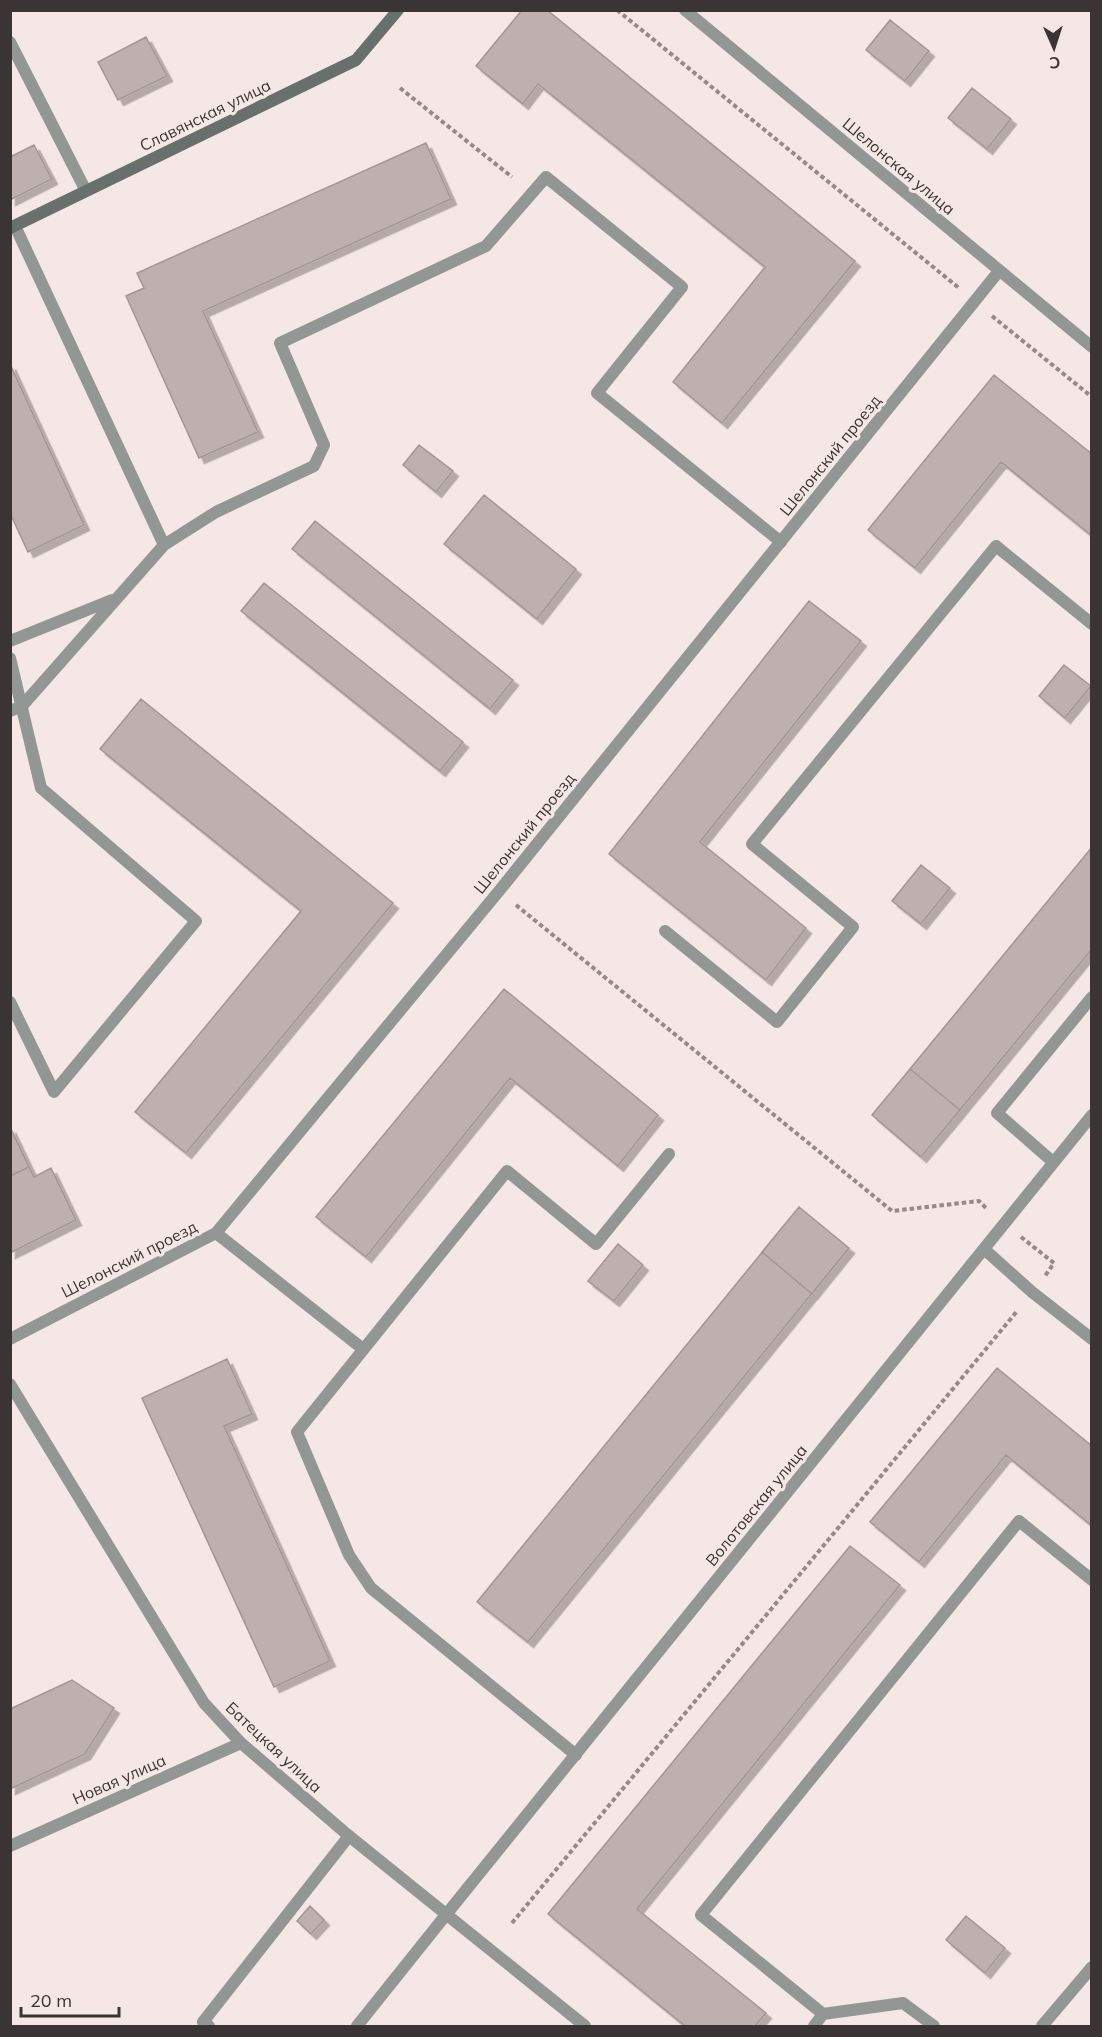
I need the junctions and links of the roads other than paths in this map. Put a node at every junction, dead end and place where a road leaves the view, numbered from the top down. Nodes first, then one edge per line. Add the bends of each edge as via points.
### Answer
1 (398, 10) edge
2 (685, 10) edge
3 (10, 42) edge
4 (86, 191) junction
5 (13, 227) edge
6 (999, 271) junction
7 (1092, 347) edge
8 (781, 542) junction
9 (164, 545) junction
10 (115, 598) junction
11 (1092, 624) edge
12 (10, 641) edge
13 (10, 657) edge
14 (16, 708) edge
15 (665, 931) dead end
16 (1092, 997) edge
17 (10, 1002) edge
18 (1092, 1115) edge
19 (669, 1154) dead end
20 (1053, 1162) junction
21 (216, 1233) junction
22 (984, 1249) junction
23 (10, 1339) edge
24 (1092, 1339) edge
25 (363, 1349) junction
26 (10, 1383) edge
27 (1092, 1580) edge
28 (241, 1743) junction
29 (576, 1755) junction
30 (350, 1836) junction
31 (10, 1846) edge
32 (446, 1916) junction
33 (1092, 1967) edge
34 (823, 2014) junction
35 (209, 2026) edge
36 (357, 2026) edge
37 (585, 2026) edge
38 (814, 2026) edge
39 (934, 2026) edge
40 (1042, 2026) edge

1 - 4 street, Славянская улица via 356,60
2 - 6 street, Шелонская улица
3 - 4 street
4 - 5 street, Славянская улица
5 - 9 street
6 - 7 street, Шелонская улица
6 - 8 street, Шелонский проезд
8 - 9 street via 597,393 682,287 546,177 486,246 280,343 324,445 314,466 216,512
8 - 21 street, Шелонский проезд
9 - 10 street
10 - 12 street
10 - 14 street
11 - 15 street via 996,546 753,844 853,927 777,1022
13 - 14 street
14 - 17 street via 41,788 196,921 54,1092
16 - 20 street via 997,1113
18 - 20 street, Волотовская улица
19 - 25 street via 596,1244 507,1171
20 - 22 street, Волотовская улица
21 - 23 street, Шелонский проезд
21 - 25 street
22 - 24 street
22 - 29 street, Волотовская улица
25 - 29 street via 297,1432 349,1555 372,1588
26 - 28 street, Батецкая улица via 204,1703
27 - 34 street via 1019,1521 701,1915
28 - 30 street, Батецкая улица
28 - 31 street, Новая улица
29 - 32 street, Волотовская улица
30 - 32 street, Батецкая улица
30 - 35 street via 203,2022
32 - 36 street, Волотовская улица
32 - 37 street, Батецкая улица
33 - 40 street
34 - 38 street
34 - 39 street via 903,2003

